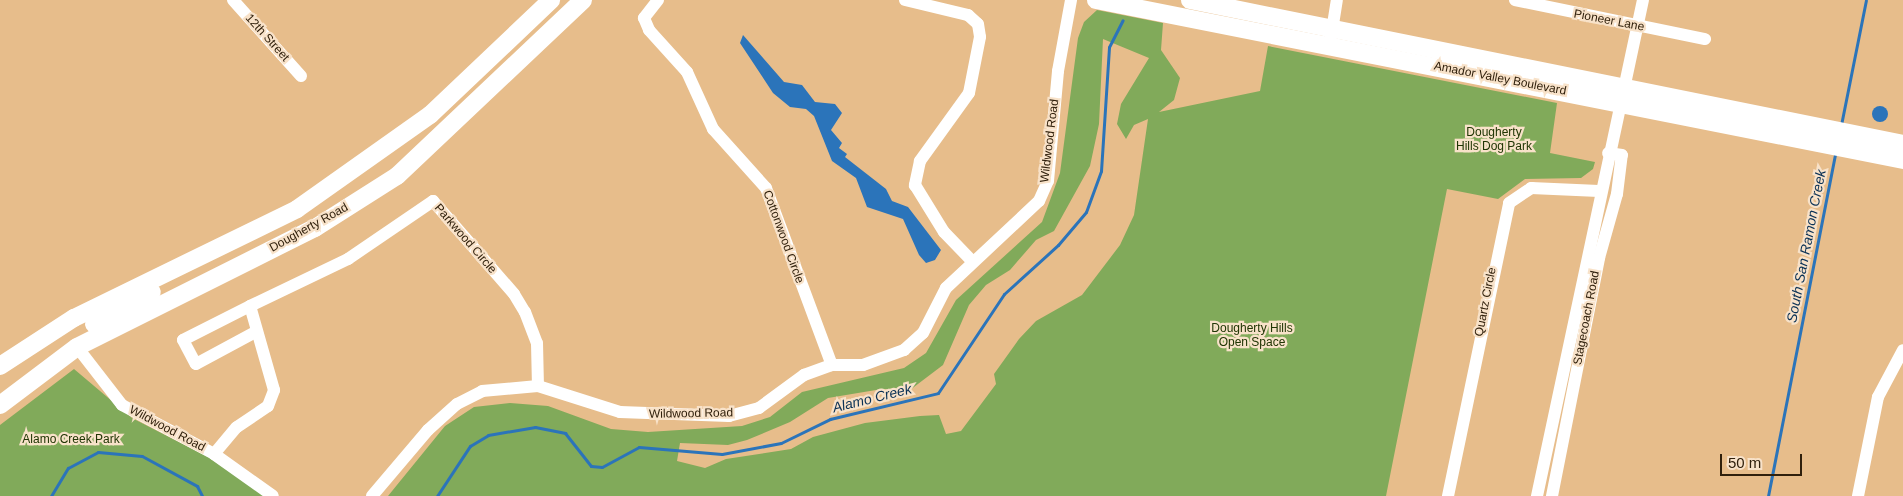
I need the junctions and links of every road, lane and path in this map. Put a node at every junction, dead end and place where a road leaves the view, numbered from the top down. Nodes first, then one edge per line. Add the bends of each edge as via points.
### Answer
1 (233, 0) edge
2 (551, 0) edge
3 (583, 0) edge
4 (658, 0) edge
5 (905, 0) edge
6 (1071, 0) edge
7 (1096, 0) edge
8 (1190, 0) edge
9 (1337, 0) edge
10 (1515, 0) edge
11 (1643, 0) edge
12 (1636, 26) junction
13 (1331, 37) junction
14 (1705, 38) dead end
15 (301, 76) dead end
16 (1622, 96) junction
17 (1865, 144) junction
18 (1903, 144) edge
19 (1608, 153) junction
20 (1903, 160) edge
21 (1599, 191) junction
22 (972, 261) junction
23 (176, 269) junction
24 (250, 306) junction
25 (257, 331) junction
26 (1568, 341) junction
27 (1581, 344) junction
28 (77, 347) junction
29 (1903, 350) edge
30 (832, 365) junction
31 (0, 366) edge
32 (538, 386) junction
33 (0, 405) edge
34 (214, 454) junction
35 (273, 496) edge
36 (372, 496) edge
37 (1448, 496) edge
38 (1537, 496) edge
39 (1552, 496) edge
40 (1858, 496) edge

1 - 15 street, 12th Street
2 - 23 main road, Dougherty Road via 430,115 377,155 297,209
3 - 28 main road, Dougherty Road via 397,176 315,228
4 - 30 street, Cottonwood Circle via 644,18 650,30 686,72 714,129 766,188
5 - 22 street via 968,15 978,24 980,37 970,93 920,161 915,185 928,210
6 - 22 street, Wildwood Road via 1058,71 1048,181 1025,217
7 - 13 main road, Amador Valley Boulevard
8 - 13 main road, Amador Valley Boulevard
9 - 13 street
10 - 12 street, Pioneer Lane
11 - 12 street, Stagecoach Road
12 - 14 street, Pioneer Lane
12 - 16 street, Stagecoach Road
13 - 16 main road, Amador Valley Boulevard
16 - 17 main road, Amador Valley Boulevard
16 - 19 street, Stagecoach Road
17 - 18 main road, Amador Valley Boulevard
17 - 20 main road, Amador Valley Boulevard
19 - 21 street, Stagecoach Road
19 - 27 street, Stagecoach Road via 1622,155 1621,168
21 - 26 street, Stagecoach Road
21 - 37 street, Quartz Circle via 1531,188 1509,203
22 - 30 street, Wildwood Road via 946,288 923,333 904,350 863,365
23 - 28 main road via 154,291 87,329
23 - 31 main road, Dougherty Road via 74,318
24 - 25 street
24 - 25 street, Parkwood Circle via 183,340 196,364
24 - 32 street, Parkwood Circle via 348,259 432,201 522,306 537,343
25 - 34 street via 274,390 268,406 237,427
26 - 27 street
26 - 38 street, Stagecoach Road
27 - 39 street, Stagecoach Road
28 - 33 main road, Dougherty Road
28 - 34 street, Wildwood Road via 122,405
29 - 40 street via 1878,397
30 - 32 street, Wildwood Road via 804,375 759,408 729,416 620,412
32 - 36 street, Wildwood Road via 490,390 457,404 428,430
34 - 35 street, Wildwood Road

